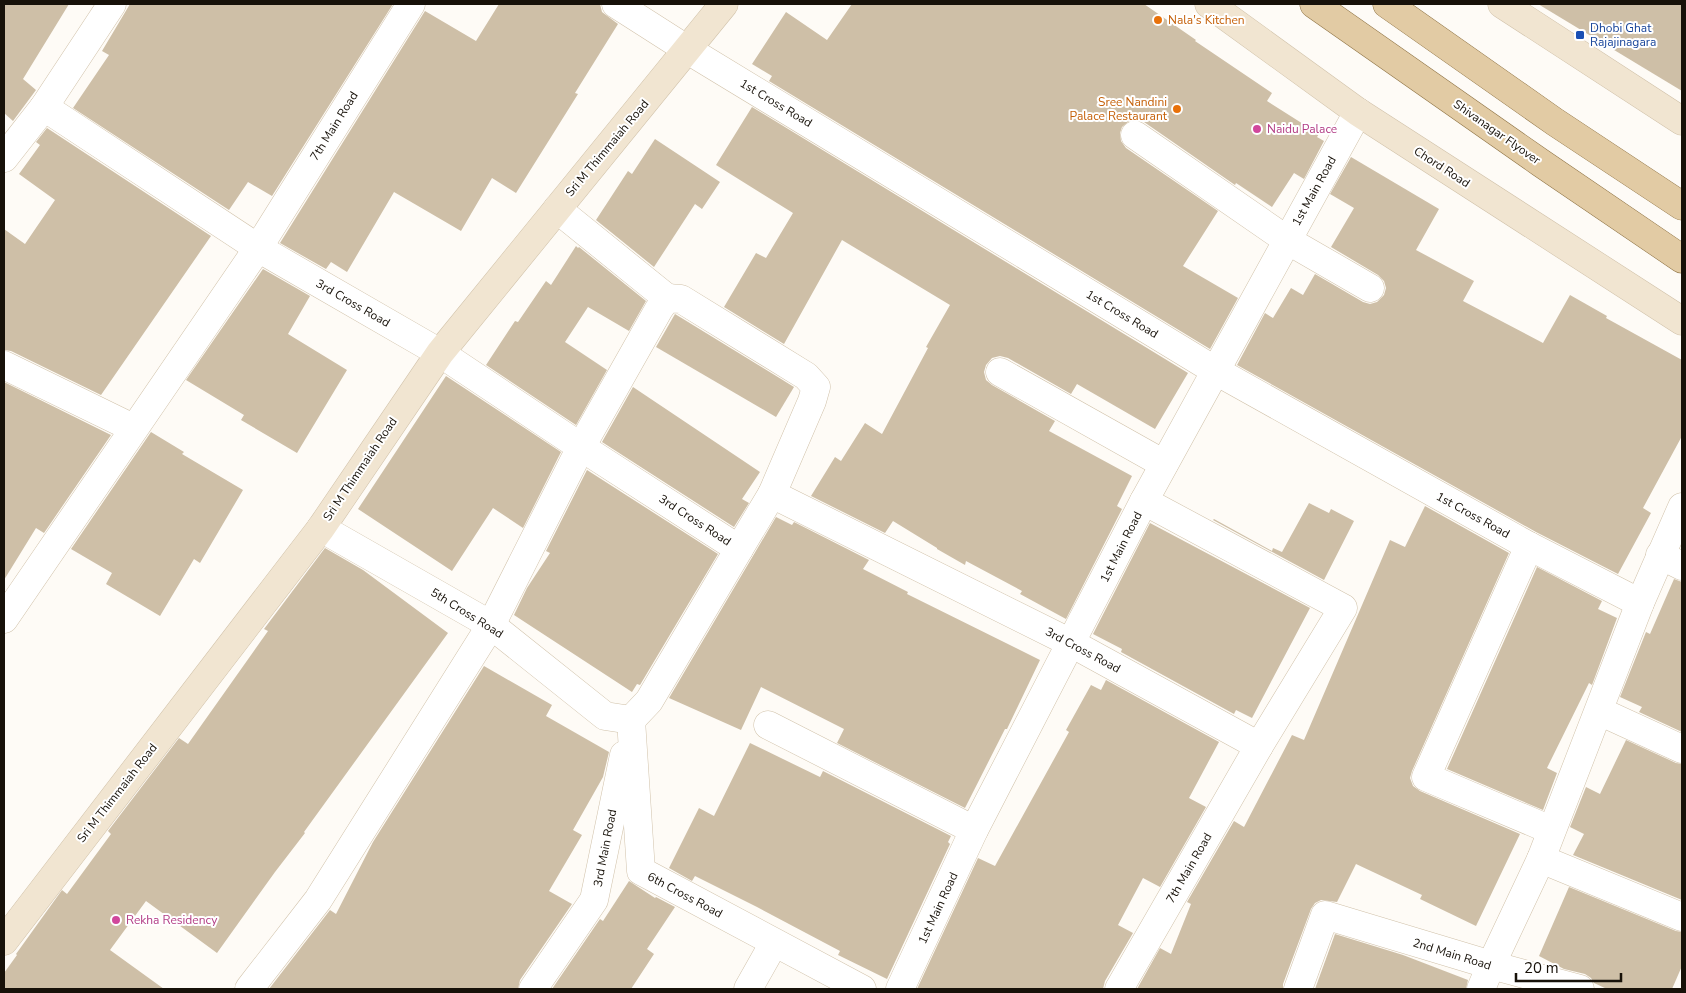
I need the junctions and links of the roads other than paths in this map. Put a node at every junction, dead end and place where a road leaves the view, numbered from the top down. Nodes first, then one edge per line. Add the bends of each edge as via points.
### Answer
1 (112, 4) edge
2 (411, 4) edge
3 (616, 4) edge
4 (724, 4) edge
5 (1209, 4) edge
6 (1314, 4) edge
7 (1386, 4) edge
8 (1504, 4) edge
9 (688, 50) junction
10 (44, 107) junction
11 (1358, 112) junction
12 (1682, 121) edge
13 (1136, 135) dead end
14 (4, 158) edge
15 (1682, 206) edge
16 (557, 209) junction
17 (1286, 240) junction
18 (258, 248) junction
19 (1682, 258) edge
20 (1370, 288) dead end
21 (667, 298) junction
22 (1682, 321) edge
23 (440, 353) junction
24 (4, 365) edge
25 (1216, 371) junction
26 (1000, 372) dead end
27 (133, 428) junction
28 (581, 447) junction
29 (1164, 464) junction
30 (772, 494) junction
31 (1144, 501) junction
32 (1682, 506) edge
33 (321, 528) junction
34 (1529, 546) junction
35 (739, 549) junction
36 (1671, 561) edge
37 (1640, 603) junction
38 (4, 619) edge
39 (491, 625) junction
40 (1071, 643) junction
41 (1599, 711) junction
42 (631, 720) junction
43 (768, 725) dead end
44 (1259, 746) junction
45 (1682, 749) edge
46 (974, 830) junction
47 (1551, 830) junction
48 (1541, 858) junction
49 (1682, 917) edge
50 (4, 941) edge
51 (774, 943) junction
52 (1486, 977) edge
53 (249, 989) edge
54 (533, 989) edge
55 (748, 989) edge
56 (862, 989) edge
57 (900, 989) edge
58 (1119, 989) edge
59 (1298, 989) edge
60 (1580, 989) edge

1 - 10 street
2 - 18 street, 7th Main Road
3 - 9 street, 1st Cross Road
4 - 9 street, Sri M Thimmaiah Road
5 - 11 street, Chord Road
6 - 19 main road, Shivanagar Flyover
7 - 15 main road
8 - 12 street
9 - 16 street, Sri M Thimmaiah Road
9 - 25 street, 1st Cross Road
10 - 14 street
10 - 18 street, 3rd Cross Road
11 - 17 street, 1st Main Road
11 - 22 street, Chord Road
13 - 17 street
16 - 21 street
16 - 23 street, Sri M Thimmaiah Road
17 - 20 street
17 - 25 street, 1st Main Road
18 - 23 street, 3rd Cross Road
18 - 27 street, 7th Main Road
21 - 28 street
21 - 30 street via 681,298 806,376 816,387
23 - 28 street, 3rd Cross Road
23 - 33 street, Sri M Thimmaiah Road
24 - 27 street
25 - 29 street, 1st Main Road
25 - 34 street, 1st Cross Road
26 - 29 street
27 - 38 street, 7th Main Road
28 - 35 street, 3rd Cross Road
28 - 39 street
29 - 31 street, 1st Main Road
30 - 35 street, 3rd Cross Road
30 - 40 street, 3rd Cross Road
31 - 40 street, 1st Main Road
31 - 44 street, 7th Main Road via 1343,608
32 - 36 street
33 - 39 street, 5th Cross Road
33 - 50 street, Sri M Thimmaiah Road
34 - 37 street, 1st Cross Road
34 - 47 street via 1426,777
35 - 42 street via 649,701
36 - 37 street
37 - 41 street
39 - 42 street, 5th Cross Road via 605,716
39 - 53 street via 318,900
40 - 44 street, 3rd Cross Road
40 - 46 street, 1st Main Road
41 - 45 street
41 - 47 street
42 - 51 street, 6th Cross Road via 641,871
42 - 54 street, 3rd Main Road via 594,900
43 - 46 street
44 - 58 street, 7th Main Road
46 - 57 street, 1st Main Road
47 - 48 street
48 - 49 street
48 - 52 street
51 - 55 street
51 - 56 street, 6th Cross Road
52 - 59 street, 2nd Main Road via 1325,915
52 - 60 street, 2nd Main Road

